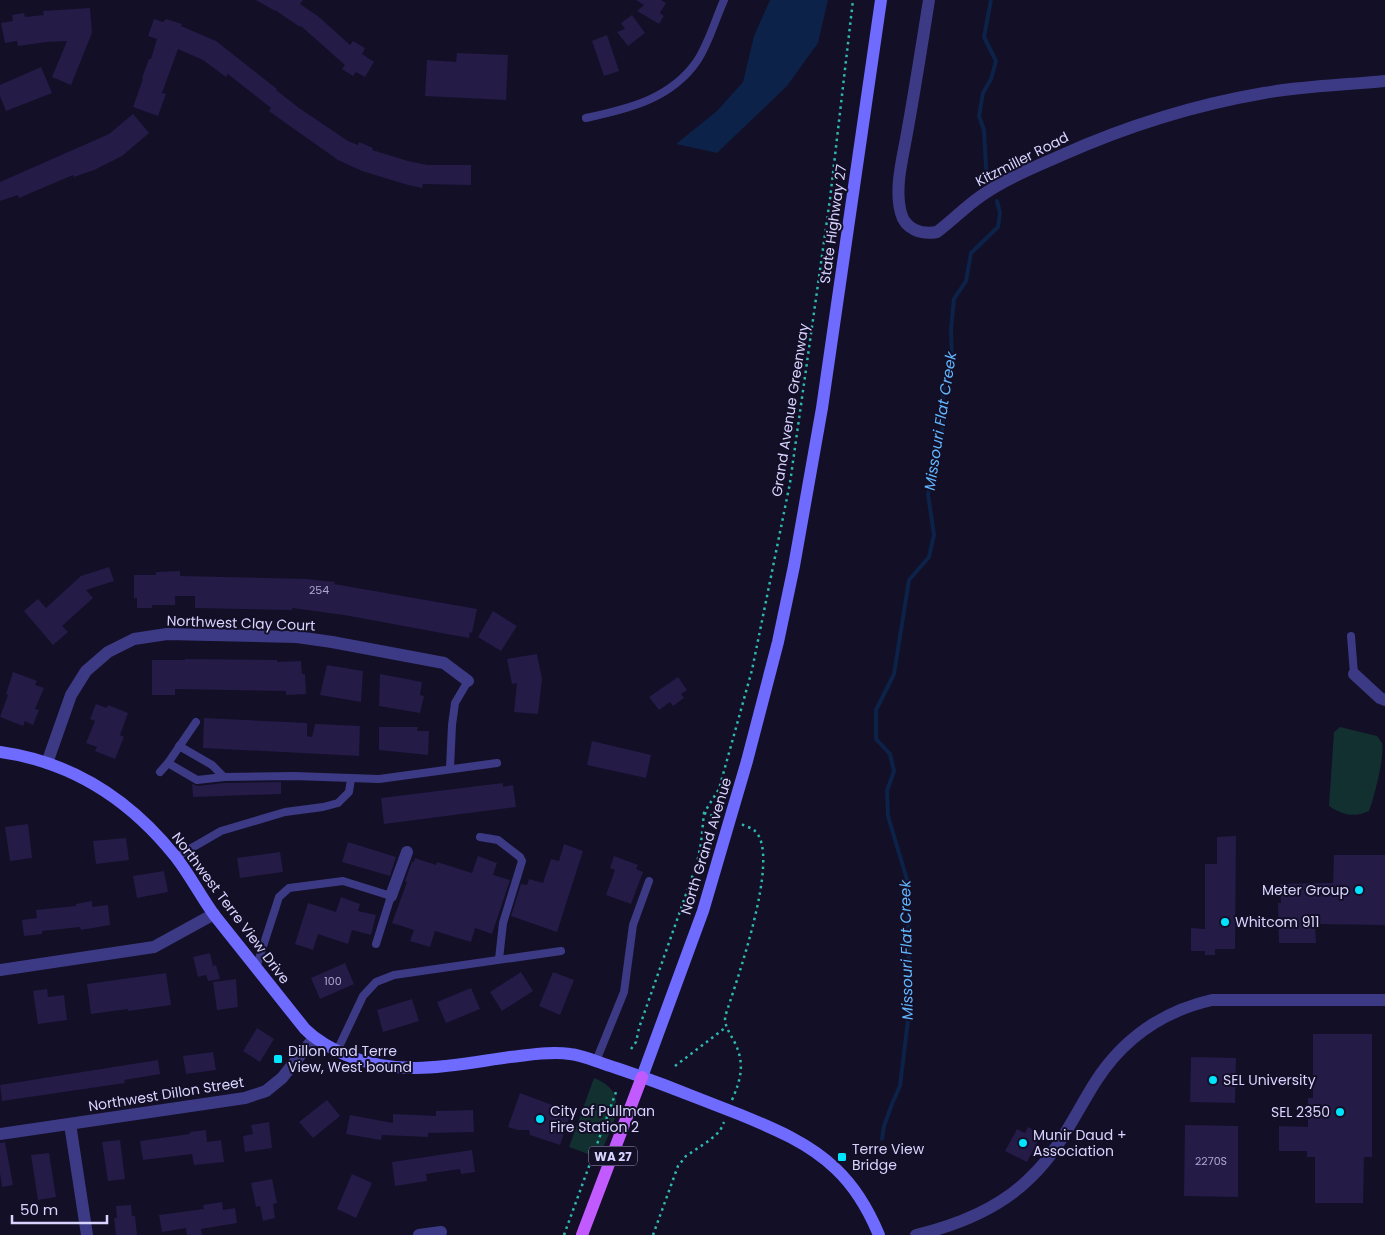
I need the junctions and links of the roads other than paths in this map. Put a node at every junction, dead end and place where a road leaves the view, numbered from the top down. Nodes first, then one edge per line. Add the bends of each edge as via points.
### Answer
1 (724, 0) edge
2 (880, 0) edge
3 (929, 0) edge
4 (1385, 81) edge
5 (586, 118) dead end
6 (815, 452) joint
7 (1351, 636) dead end
8 (1354, 674) joint
9 (468, 681) joint
10 (1385, 700) edge
11 (196, 722) dead end
12 (179, 746) junction
13 (0, 752) edge
14 (168, 762) junction
15 (47, 763) junction
16 (497, 763) dead end
17 (450, 768) junction
18 (160, 772) dead end
19 (224, 777) junction
20 (351, 779) junction
21 (480, 837) dead end
22 (407, 852) dead end
23 (176, 857) junction
24 (650, 881) dead end
25 (391, 896) junction
26 (214, 914) junction
27 (376, 944) dead end
28 (561, 951) dead end
29 (499, 959) junction
30 (256, 968) junction
31 (0, 970) edge
32 (1385, 1000) edge
33 (314, 1038) junction
34 (337, 1051) junction
35 (596, 1061) junction
36 (642, 1077) junction
37 (70, 1124) junction
38 (0, 1134) edge
39 (441, 1232) dead end
40 (937, 1233) edge
41 (87, 1235) edge
42 (420, 1235) edge
43 (582, 1235) edge
44 (879, 1235) edge
45 (916, 1235) edge

1 - 5 lane via 698,59 671,88 638,105
2 - 6 main road, State Highway 27 / WA 27
3 - 4 street, Kitzmiller Road via 899,197 906,225 929,234 937,232 982,195 1030,169 1145,121 1230,99 1315,86
6 - 36 main road, North Grand Avenue / WA 27 via 780,632 747,761 703,911
7 - 8 lane
8 - 10 street
9 - 15 street, Northwest Clay Court via 444,663 297,637 167,634 134,639 108,652 86,671 71,695
9 - 17 lane via 456,703
11 - 12 lane
12 - 14 lane
12 - 19 lane via 212,765
13 - 15 main road, Northwest Terre View Drive
14 - 18 lane
14 - 19 lane via 197,780
15 - 23 main road, Northwest Terre View Drive via 95,784 128,807
16 - 17 lane
17 - 20 lane
19 - 20 lane
20 - 23 lane via 349,792 338,803 285,812 221,831
21 - 29 lane via 498,840 522,861 503,923
22 - 25 street
23 - 26 main road, Northwest Terre View Drive
24 - 35 lane via 633,926 624,992
25 - 27 lane
25 - 30 lane via 343,882 289,888 279,897
26 - 30 main road, Northwest Terre View Drive
26 - 31 street via 154,947
28 - 29 lane
29 - 34 lane via 394,975 376,982 364,996
30 - 33 main road, Northwest Terre View Drive
32 - 40 street via 1212,1000 1165,1016 1128,1042 1114,1058 1097,1079 1056,1148 1030,1179 1000,1202
33 - 34 main road, Northwest Terre View Drive
33 - 37 street, Northwest Dillon Street via 282,1078 266,1091 245,1098
34 - 35 main road, Northwest Terre View Drive via 365,1062 420,1069 535,1054 572,1054
35 - 36 main road, Northwest Terre View Drive
36 - 43 main road, North Grand Avenue / WA 27
36 - 44 main road, Northwest Terre View Drive via 777,1130 815,1152 850,1186 869,1213
37 - 38 street, Northwest Dillon Street
37 - 41 street
39 - 42 street
40 - 45 street

